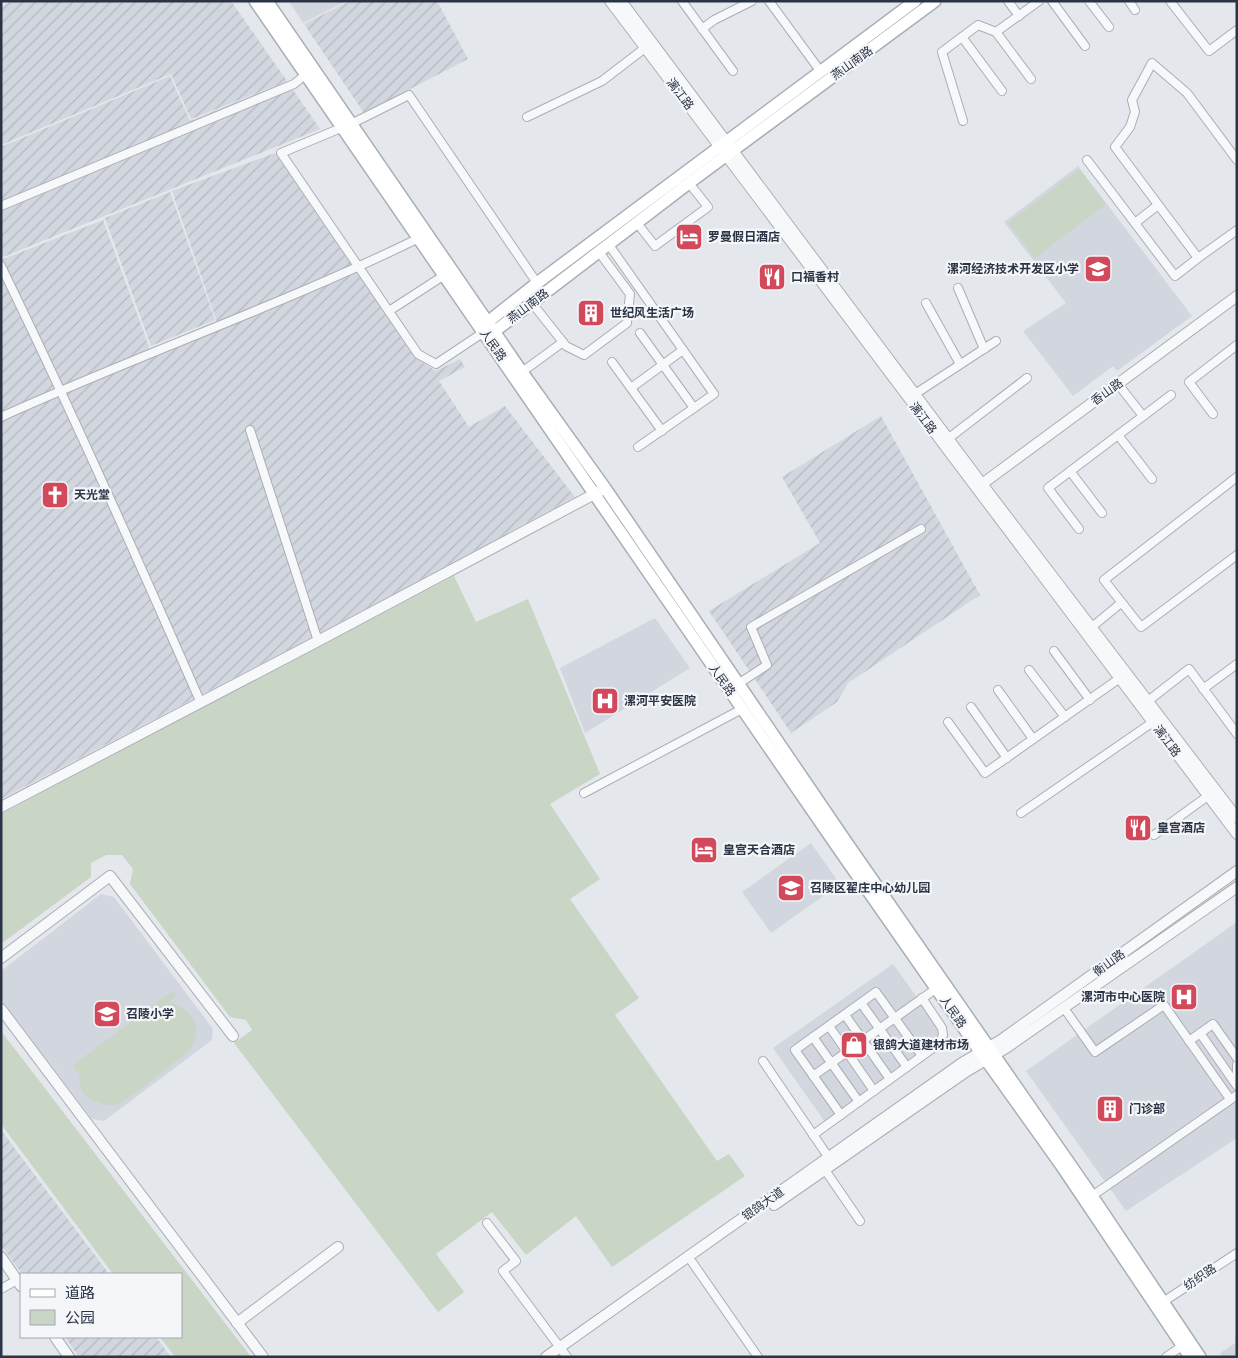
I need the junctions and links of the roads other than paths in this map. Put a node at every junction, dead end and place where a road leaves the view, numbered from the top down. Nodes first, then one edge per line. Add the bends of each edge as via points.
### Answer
1 (255, 1) edge
2 (267, 1) edge
3 (610, 1) edge
4 (621, 1) edge
5 (682, 1) edge
6 (752, 1) edge
7 (768, 1) edge
8 (915, 1) edge
9 (935, 1) edge
10 (1008, 1) edge
11 (1039, 1) edge
12 (1052, 1) edge
13 (1090, 1) edge
14 (1129, 1) edge
15 (1170, 1) edge
16 (1135, 10) dead end
17 (1019, 16) junction
18 (1108, 27) dead end
19 (702, 29) junction
20 (887, 29) junction
21 (1237, 30) edge
22 (996, 32) junction
23 (962, 37) junction
24 (1085, 46) dead end
25 (645, 48) junction
26 (734, 71) dead end
27 (305, 75) junction
28 (824, 76) junction
29 (1031, 79) dead end
30 (1002, 91) dead end
31 (527, 117) dead end
32 (963, 121) dead end
33 (346, 126) junction
34 (722, 144) junction
35 (729, 154) junction
36 (1087, 160) dead end
37 (1237, 160) edge
38 (690, 183) junction
39 (1158, 205) junction
40 (1, 206) edge
41 (624, 217) junction
42 (1134, 223) junction
43 (635, 225) junction
44 (1235, 234) edge
45 (417, 239) junction
46 (609, 245) junction
47 (599, 252) junction
48 (1198, 258) junction
49 (1, 266) edge
50 (359, 267) junction
51 (443, 276) junction
52 (537, 283) junction
53 (958, 288) dead end
54 (1237, 296) edge
55 (532, 303) junction
56 (926, 303) dead end
57 (389, 311) junction
58 (489, 328) junction
59 (640, 333) dead end
60 (563, 342) junction
61 (996, 342) dead end
62 (1237, 345) edge
63 (984, 349) junction
64 (683, 350) junction
65 (612, 362) dead end
66 (960, 364) junction
67 (663, 365) junction
68 (522, 372) junction
69 (1027, 378) dead end
70 (1118, 384) junction
71 (631, 388) junction
72 (62, 391) junction
73 (1171, 395) dead end
74 (912, 396) junction
75 (694, 408) junction
76 (1213, 414) dead end
77 (1143, 416) junction
78 (1, 417) edge
79 (250, 430) dead end
80 (662, 430) junction
81 (1118, 435) junction
82 (949, 438) junction
83 (638, 447) dead end
84 (1070, 471) junction
85 (1237, 477) edge
86 (1152, 479) dead end
87 (979, 486) junction
88 (605, 488) junction
89 (593, 494) junction
90 (1102, 513) dead end
91 (921, 529) dead end
92 (1079, 529) dead end
93 (1237, 555) edge
94 (1121, 603) junction
95 (1089, 630) junction
96 (318, 641) junction
97 (1054, 651) dead end
98 (1237, 664) edge
99 (1029, 670) dead end
100 (1120, 678) junction
101 (738, 684) junction
102 (1203, 689) junction
103 (998, 690) dead end
104 (1090, 700) junction
105 (1148, 701) junction
106 (200, 702) junction
107 (971, 707) dead end
108 (742, 709) junction
109 (1064, 717) junction
110 (948, 722) dead end
111 (1153, 722) junction
112 (1237, 734) edge
113 (1033, 740) junction
114 (1007, 758) junction
115 (584, 793) dead end
116 (1212, 793) junction
117 (1, 807) edge
118 (1021, 813) dead end
119 (1237, 818) edge
120 (1237, 834) edge
121 (1154, 835) dead end
122 (1237, 871) edge
123 (1237, 887) edge
124 (1, 958) edge
125 (936, 988) junction
126 (922, 998) junction
127 (861, 1003) junction
128 (1064, 1008) junction
129 (1, 1009) edge
130 (844, 1015) junction
131 (895, 1018) junction
132 (829, 1026) junction
133 (880, 1029) junction
134 (1200, 1033) junction
135 (233, 1036) dead end
136 (813, 1037) junction
137 (863, 1041) junction
138 (1189, 1041) junction
139 (847, 1052) junction
140 (988, 1054) junction
141 (922, 1056) junction
142 (1237, 1058) edge
143 (763, 1060) dead end
144 (831, 1063) junction
145 (1237, 1065) edge
146 (907, 1067) junction
147 (1237, 1075) edge
148 (813, 1076) junction
149 (890, 1079) junction
150 (1237, 1086) edge
151 (874, 1091) junction
152 (1233, 1097) edge
153 (859, 1102) junction
154 (841, 1115) junction
155 (813, 1135) junction
156 (1054, 1149) junction
157 (825, 1164) junction
158 (1092, 1196) junction
159 (860, 1221) dead end
160 (487, 1222) dead end
161 (338, 1248) dead end
162 (1237, 1253) edge
163 (1, 1257) edge
164 (692, 1262) junction
165 (19, 1283) edge
166 (1, 1289) edge
167 (1160, 1304) junction
168 (238, 1323) junction
169 (56, 1338) edge
170 (1182, 1346) junction
171 (562, 1353) edge
172 (69, 1357) edge
173 (263, 1357) edge
174 (546, 1357) edge
175 (758, 1357) edge
176 (1166, 1357) edge
177 (1190, 1357) edge
178 (1200, 1357) edge

1 - 27 main road, 人民路
2 - 33 main road, 人民路
3 - 25 street, 漓江路
4 - 34 street, 漓江路
5 - 19 street
6 - 19 street
7 - 28 street
8 - 20 main road, 燕山南路
9 - 20 main road, 燕山南路
10 - 17 street
11 - 17 street
12 - 24 street
13 - 18 street
14 - 16 street
15 - 21 street via 1208,51
17 - 22 street
19 - 26 street
20 - 28 main road, 燕山南路
22 - 23 street via 978,24
22 - 29 street
23 - 30 street
23 - 32 street via 942,52
25 - 31 street via 602,81
25 - 34 street, 漓江路
27 - 33 main road, 人民路
27 - 40 street via 294,84
28 - 34 main road, 燕山南路
28 - 35 main road, 燕山南路
33 - 45 main road, 人民路
33 - 50 street via 281,153
33 - 52 street via 408,95
33 - 58 main road, 人民路
34 - 35 street, 漓江路
34 - 41 main road, 燕山南路
35 - 38 main road, 燕山南路
35 - 74 street, 漓江路
36 - 42 street
37 - 39 street via 1186,93 1152,63 1132,100 1135,112 1130,127 1115,148
38 - 43 main road, 燕山南路
38 - 43 street via 708,208 655,246
39 - 42 street
39 - 48 street
41 - 43 main road
41 - 52 main road, 燕山南路
42 - 48 street via 1175,276
43 - 46 main road, 燕山南路
44 - 48 street
45 - 50 street
45 - 51 main road, 人民路
46 - 47 main road, 燕山南路
46 - 64 street
47 - 55 main road, 燕山南路
47 - 60 street via 630,294 627,324 584,355
49 - 72 street
50 - 57 street
50 - 72 street
51 - 57 street
51 - 58 main road, 人民路
52 - 58 main road, 燕山南路
53 - 63 street
54 - 70 street, 香山路
55 - 58 main road, 燕山南路
55 - 60 street
56 - 66 street
57 - 58 street via 418,354 436,364
58 - 68 main road, 人民路
58 - 89 main road, 人民路
59 - 67 street
60 - 68 street
61 - 63 street
62 - 76 street via 1189,382
63 - 66 street
64 - 67 street
64 - 75 street via 714,394
65 - 71 street
66 - 74 street
67 - 71 street
67 - 75 street
68 - 88 main road, 人民路
69 - 82 street
70 - 77 street
70 - 87 street, 香山路
71 - 80 street
72 - 78 street
72 - 106 street
73 - 77 street
74 - 82 street, 漓江路
74 - 87 street, 漓江路
75 - 80 street
77 - 81 street
79 - 96 street
80 - 83 street
81 - 84 street
81 - 86 street
82 - 87 street, 漓江路
84 - 90 street
84 - 92 street via 1048,488
85 - 94 street via 1104,580
87 - 95 street, 漓江路
88 - 89 street
88 - 101 main road, 人民路
89 - 96 street
89 - 108 main road, 人民路
91 - 101 street via 751,627 767,665
93 - 94 street via 1141,627
94 - 95 street
95 - 100 street, 漓江路
95 - 105 street, 漓江路
96 - 106 street
97 - 104 street
98 - 102 street
99 - 109 street
100 - 104 street
100 - 111 street, 漓江路
101 - 140 main road, 人民路
102 - 105 street via 1189,670
102 - 112 street
103 - 113 street
104 - 109 street
105 - 116 street, 漓江路
106 - 117 street
107 - 114 street
108 - 115 street
108 - 125 main road, 人民路
109 - 113 street
110 - 114 street via 985,773
111 - 116 street, 漓江路
111 - 118 street
113 - 114 street
116 - 119 street, 漓江路
116 - 120 street, 漓江路
116 - 121 street
122 - 140 street, 衡山路
123 - 128 street, 衡山路
124 - 135 street via 110,876
125 - 126 street
125 - 140 main road, 人民路
126 - 131 street
126 - 141 street via 942,1028 943,1035 940,1043
127 - 130 street
127 - 131 street via 876,992
127 - 133 street
128 - 138 street via 1095,1052 1164,1005
128 - 140 street, 衡山路
129 - 168 street
130 - 132 street
130 - 137 street
131 - 133 street
131 - 141 street
132 - 136 street
132 - 139 street
133 - 137 street
133 - 146 street
134 - 138 street
134 - 142 street via 1213,1024
134 - 150 street
136 - 144 street
136 - 148 street via 795,1050
137 - 139 street
137 - 149 street
138 - 152 street
139 - 144 street
139 - 151 street
140 - 156 main road, 人民路
140 - 157 street, 银鸽大道 via 962,1063
141 - 146 street
143 - 155 street
144 - 148 street
144 - 153 street
145 - 147 street
146 - 149 street
148 - 154 street
149 - 151 street
151 - 153 street
152 - 158 street
153 - 154 street
154 - 155 street
155 - 157 street
156 - 158 main road, 人民路
156 - 167 main road, 人民路
157 - 159 street
157 - 164 street, 银鸽大道
157 - 171 street, 银鸽大道
158 - 167 main road, 人民路
160 - 171 street via 516,1262 503,1271
161 - 168 street
162 - 167 street, 纺织路
163 - 165 street
164 - 171 street, 银鸽大道
164 - 175 street
165 - 166 street
167 - 170 main road, 人民路
167 - 178 main road, 人民路
168 - 173 street
169 - 172 street
170 - 176 street
170 - 177 main road, 人民路
171 - 174 street, 银鸽大道

